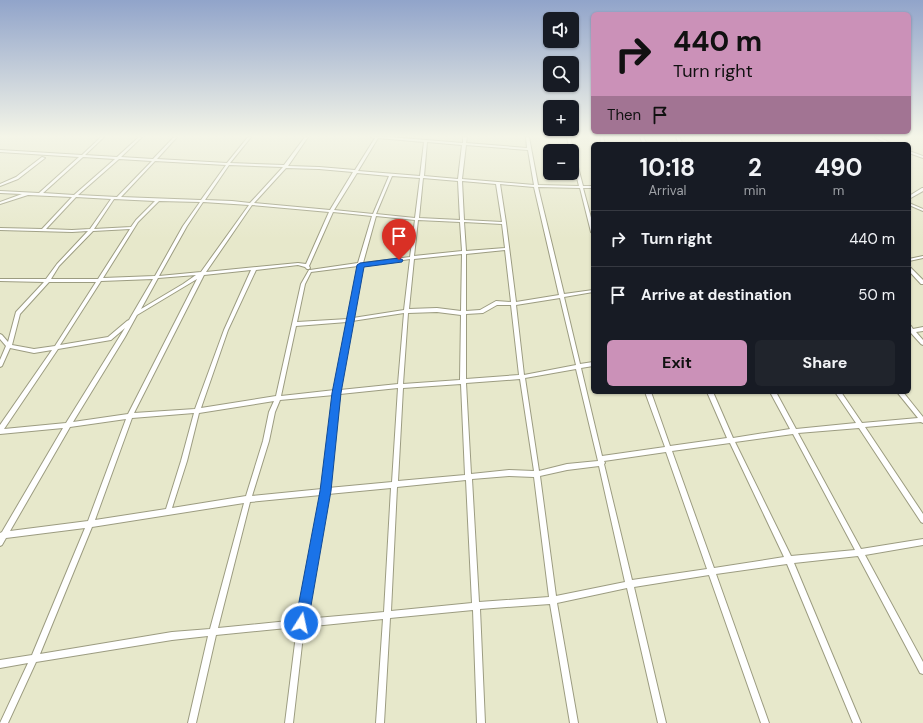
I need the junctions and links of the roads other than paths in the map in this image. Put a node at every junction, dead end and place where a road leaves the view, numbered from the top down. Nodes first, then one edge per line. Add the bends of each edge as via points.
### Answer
1 (26, 171) edge
2 (65, 171) edge
3 (104, 171) edge
4 (143, 171) edge
5 (223, 171) edge
6 (282, 171) edge
7 (350, 171) edge
8 (355, 171) junction
9 (423, 171) edge
10 (461, 171) edge
11 (534, 171) edge
12 (391, 175) junction
13 (579, 176) edge
14 (422, 178) junction
15 (460, 179) junction
16 (498, 184) junction
17 (0, 186) edge
18 (536, 186) junction
19 (582, 187) junction
20 (591, 187) edge
21 (923, 189) edge
22 (0, 192) edge
23 (31, 192) junction
24 (40, 194) junction
25 (75, 196) junction
26 (911, 197) edge
27 (115, 198) junction
28 (158, 200) junction
29 (201, 201) junction
30 (0, 203) edge
31 (252, 204) junction
32 (911, 205) edge
33 (332, 210) junction
34 (923, 210) edge
35 (374, 215) junction
36 (417, 218) junction
37 (462, 221) junction
38 (504, 223) junction
39 (591, 224) edge
40 (133, 228) junction
41 (0, 229) edge
42 (43, 230) junction
43 (91, 230) junction
44 (506, 249) junction
45 (464, 252) junction
46 (923, 256) edge
47 (412, 259) junction
48 (911, 259) edge
49 (360, 265) junction
50 (308, 266) junction
51 (254, 269) junction
52 (911, 270) edge
53 (310, 271) junction
54 (202, 274) junction
55 (155, 277) junction
56 (0, 280) edge
57 (98, 281) junction
58 (47, 282) junction
59 (923, 283) edge
60 (591, 291) edge
61 (562, 295) junction
62 (514, 304) junction
63 (406, 311) junction
64 (463, 313) junction
65 (134, 316) junction
66 (351, 320) junction
67 (294, 324) junction
68 (923, 329) edge
69 (911, 331) edge
70 (0, 336) edge
71 (923, 343) edge
72 (9, 346) junction
73 (56, 348) junction
74 (591, 364) edge
75 (0, 365) edge
76 (579, 366) junction
77 (522, 377) junction
78 (462, 382) junction
79 (401, 386) junction
80 (337, 393) junction
81 (649, 394) edge
82 (711, 394) edge
83 (774, 394) edge
84 (839, 394) edge
85 (902, 394) edge
86 (278, 398) junction
87 (197, 411) junction
88 (130, 416) junction
89 (923, 420) edge
90 (68, 425) junction
91 (859, 425) junction
92 (0, 431) edge
93 (796, 431) junction
94 (731, 440) junction
95 (668, 449) junction
96 (601, 461) junction
97 (537, 474) junction
98 (467, 476) junction
99 (394, 484) junction
100 (325, 491) junction
101 (248, 499) junction
102 (168, 511) junction
103 (923, 520) edge
104 (90, 524) junction
105 (2, 536) edge
106 (923, 542) edge
107 (0, 543) edge
108 (860, 553) junction
109 (789, 560) junction
110 (712, 573) junction
111 (630, 584) junction
112 (552, 600) junction
113 (476, 606) junction
114 (388, 615) junction
115 (301, 623) junction
116 (213, 632) junction
117 (0, 664) edge
118 (923, 670) edge
119 (4, 723) edge
120 (192, 723) edge
121 (289, 723) edge
122 (380, 723) edge
123 (480, 723) edge
124 (574, 723) edge
125 (662, 723) edge
126 (766, 723) edge
127 (857, 723) edge

1 - 17 street
2 - 24 street
3 - 25 street
4 - 27 street
5 - 29 street
6 - 31 street
7 - 8 street
8 - 12 street
8 - 33 street
9 - 14 street
10 - 15 street
11 - 18 street
12 - 14 street
12 - 35 street
13 - 19 street
14 - 15 street
14 - 36 street
15 - 16 street
15 - 37 street
16 - 18 street
16 - 38 street
18 - 19 street
18 - 61 street
19 - 20 street
19 - 39 street
21 - 26 street
22 - 23 street
23 - 24 street
23 - 30 street
24 - 25 street
25 - 27 street
25 - 42 street
27 - 28 street
27 - 43 street
28 - 29 street
28 - 40 street
29 - 31 street
29 - 55 street
31 - 33 street
31 - 54 street
32 - 34 street
33 - 35 street
33 - 50 street
35 - 36 street
35 - 49 street
36 - 37 street
36 - 47 street
37 - 38 street
37 - 45 street
38 - 44 street
40 - 43 street
40 - 57 street
41 - 42 street
42 - 43 street
43 - 58 street via 58,265
44 - 45 street
44 - 62 street
45 - 47 street
45 - 64 street
46 - 48 street
47 - 49 street
47 - 63 street
49 - 53 street
49 - 66 street
50 - 51 street via 298,264
50 - 53 street
51 - 54 street
51 - 87 street via 228,324
52 - 59 street
53 - 67 street via 303,284
54 - 55 street
54 - 65 street
54 - 88 street
55 - 57 street
55 - 65 street
56 - 58 street
57 - 58 street
57 - 73 street
58 - 72 street via 18,313
60 - 61 street
61 - 62 street
61 - 76 street
62 - 64 street via 496,303 482,312
62 - 77 street
63 - 64 street via 437,310
63 - 66 street
63 - 79 street
64 - 78 street
65 - 73 street via 109,339
65 - 90 street
66 - 67 street
66 - 80 street
67 - 86 street
68 - 69 street
69 - 71 street
70 - 72 street
72 - 73 street via 34,351
72 - 75 street
73 - 92 street
74 - 76 street
76 - 77 street
76 - 96 street
77 - 78 street
77 - 97 street
78 - 79 street
78 - 98 street
79 - 80 street
79 - 99 street
80 - 86 street
80 - 100 street
81 - 95 street
82 - 94 street
83 - 93 street
84 - 91 street
85 - 89 street
86 - 87 street
86 - 101 street
87 - 88 street
87 - 102 street
88 - 90 street
88 - 104 street
89 - 91 street
90 - 92 street
90 - 105 street
91 - 93 street
91 - 103 street
93 - 94 street
93 - 108 street
94 - 95 street
94 - 109 street
95 - 96 street
95 - 110 street
96 - 97 street
96 - 111 street
97 - 98 street
97 - 112 street
98 - 99 street
98 - 113 street
99 - 100 street
99 - 114 street
100 - 101 street
100 - 115 street
101 - 102 street
101 - 116 street
102 - 104 street
104 - 105 street
104 - 119 street via 37,652
105 - 107 street
106 - 108 street
108 - 109 street
108 - 118 street
109 - 110 street
109 - 127 street
110 - 111 street
110 - 126 street
111 - 112 street
111 - 125 street
112 - 113 street
112 - 124 street
113 - 114 street
113 - 123 street
114 - 115 street
114 - 122 street
115 - 116 street
115 - 121 street
116 - 117 street via 172,636
116 - 120 street

